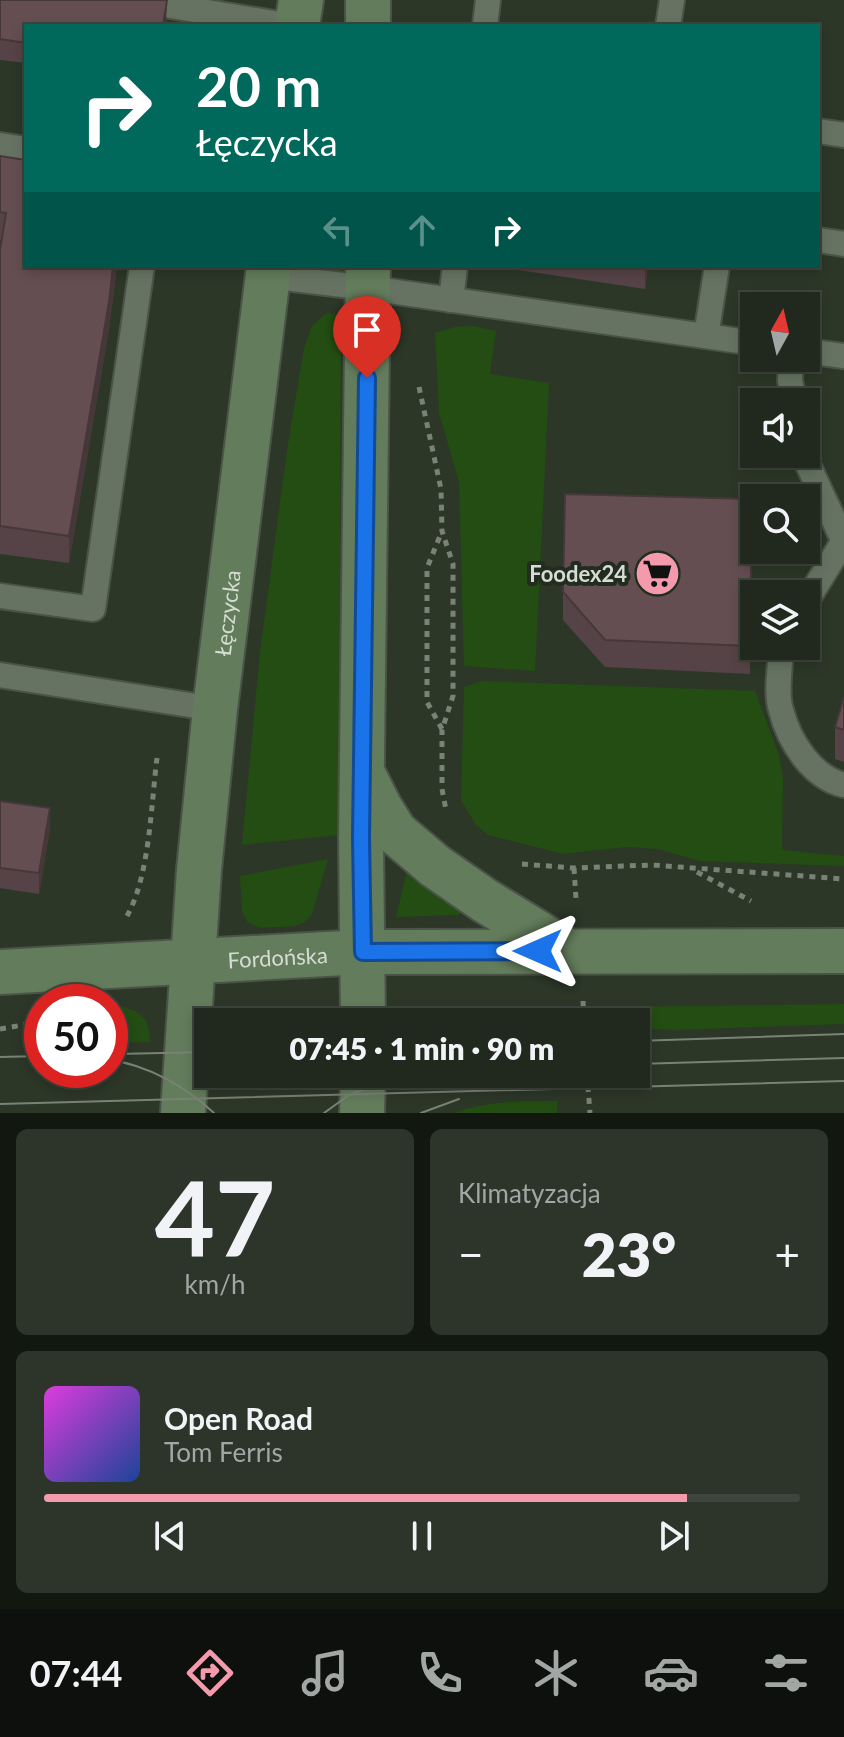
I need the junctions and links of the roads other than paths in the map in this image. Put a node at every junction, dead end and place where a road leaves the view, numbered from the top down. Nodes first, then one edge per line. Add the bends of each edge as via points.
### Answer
1 (134, 0) edge
2 (301, 0) edge
3 (368, 0) edge
4 (488, 0) edge
5 (672, 0) edge
6 (283, 24) edge
7 (295, 24) edge
8 (368, 24) edge
9 (485, 24) edge
10 (668, 24) edge
11 (820, 131) edge
12 (844, 135) edge
13 (0, 145) edge
14 (24, 149) edge
15 (820, 240) edge
16 (844, 244) edge
17 (142, 268) edge
18 (455, 268) edge
19 (717, 268) edge
20 (268, 271) edge
21 (368, 277) edge
22 (451, 300) junction
23 (706, 336) junction
24 (740, 341) edge
25 (820, 353) edge
26 (844, 356) edge
27 (809, 468) edge
28 (843, 542) edge
29 (820, 580) edge
30 (0, 596) edge
31 (781, 660) edge
32 (0, 675) edge
33 (215, 709) junction
34 (363, 775) junction
35 (844, 785) edge
36 (567, 951) junction
37 (844, 951) edge
38 (363, 952) junction
39 (192, 962) junction
40 (0, 972) edge
41 (363, 1008) edge
42 (363, 1088) edge
43 (183, 1113) edge
44 (362, 1113) edge

1 - 6 lane
2 - 7 street
3 - 8 street
4 - 9 lane
5 - 10 lane
11 - 12 lane
13 - 14 lane
15 - 16 lane
17 - 30 lane via 93,609
18 - 22 lane
19 - 23 lane
20 - 21 lane
20 - 33 street, Łęczycka
21 - 22 lane
21 - 34 street
22 - 23 lane
23 - 24 lane
25 - 26 lane
27 - 28 lane
28 - 29 lane
31 - 35 lane via 780,708 799,752 829,782
32 - 33 lane
33 - 39 street, Łęczycka
34 - 36 street via 395,832 484,900
34 - 38 street
36 - 37 street, Fordońska
36 - 38 street, Fordońska
38 - 39 street, Fordońska
38 - 41 street
39 - 40 street, Fordońska
39 - 43 street, Łęczycka
42 - 44 street

